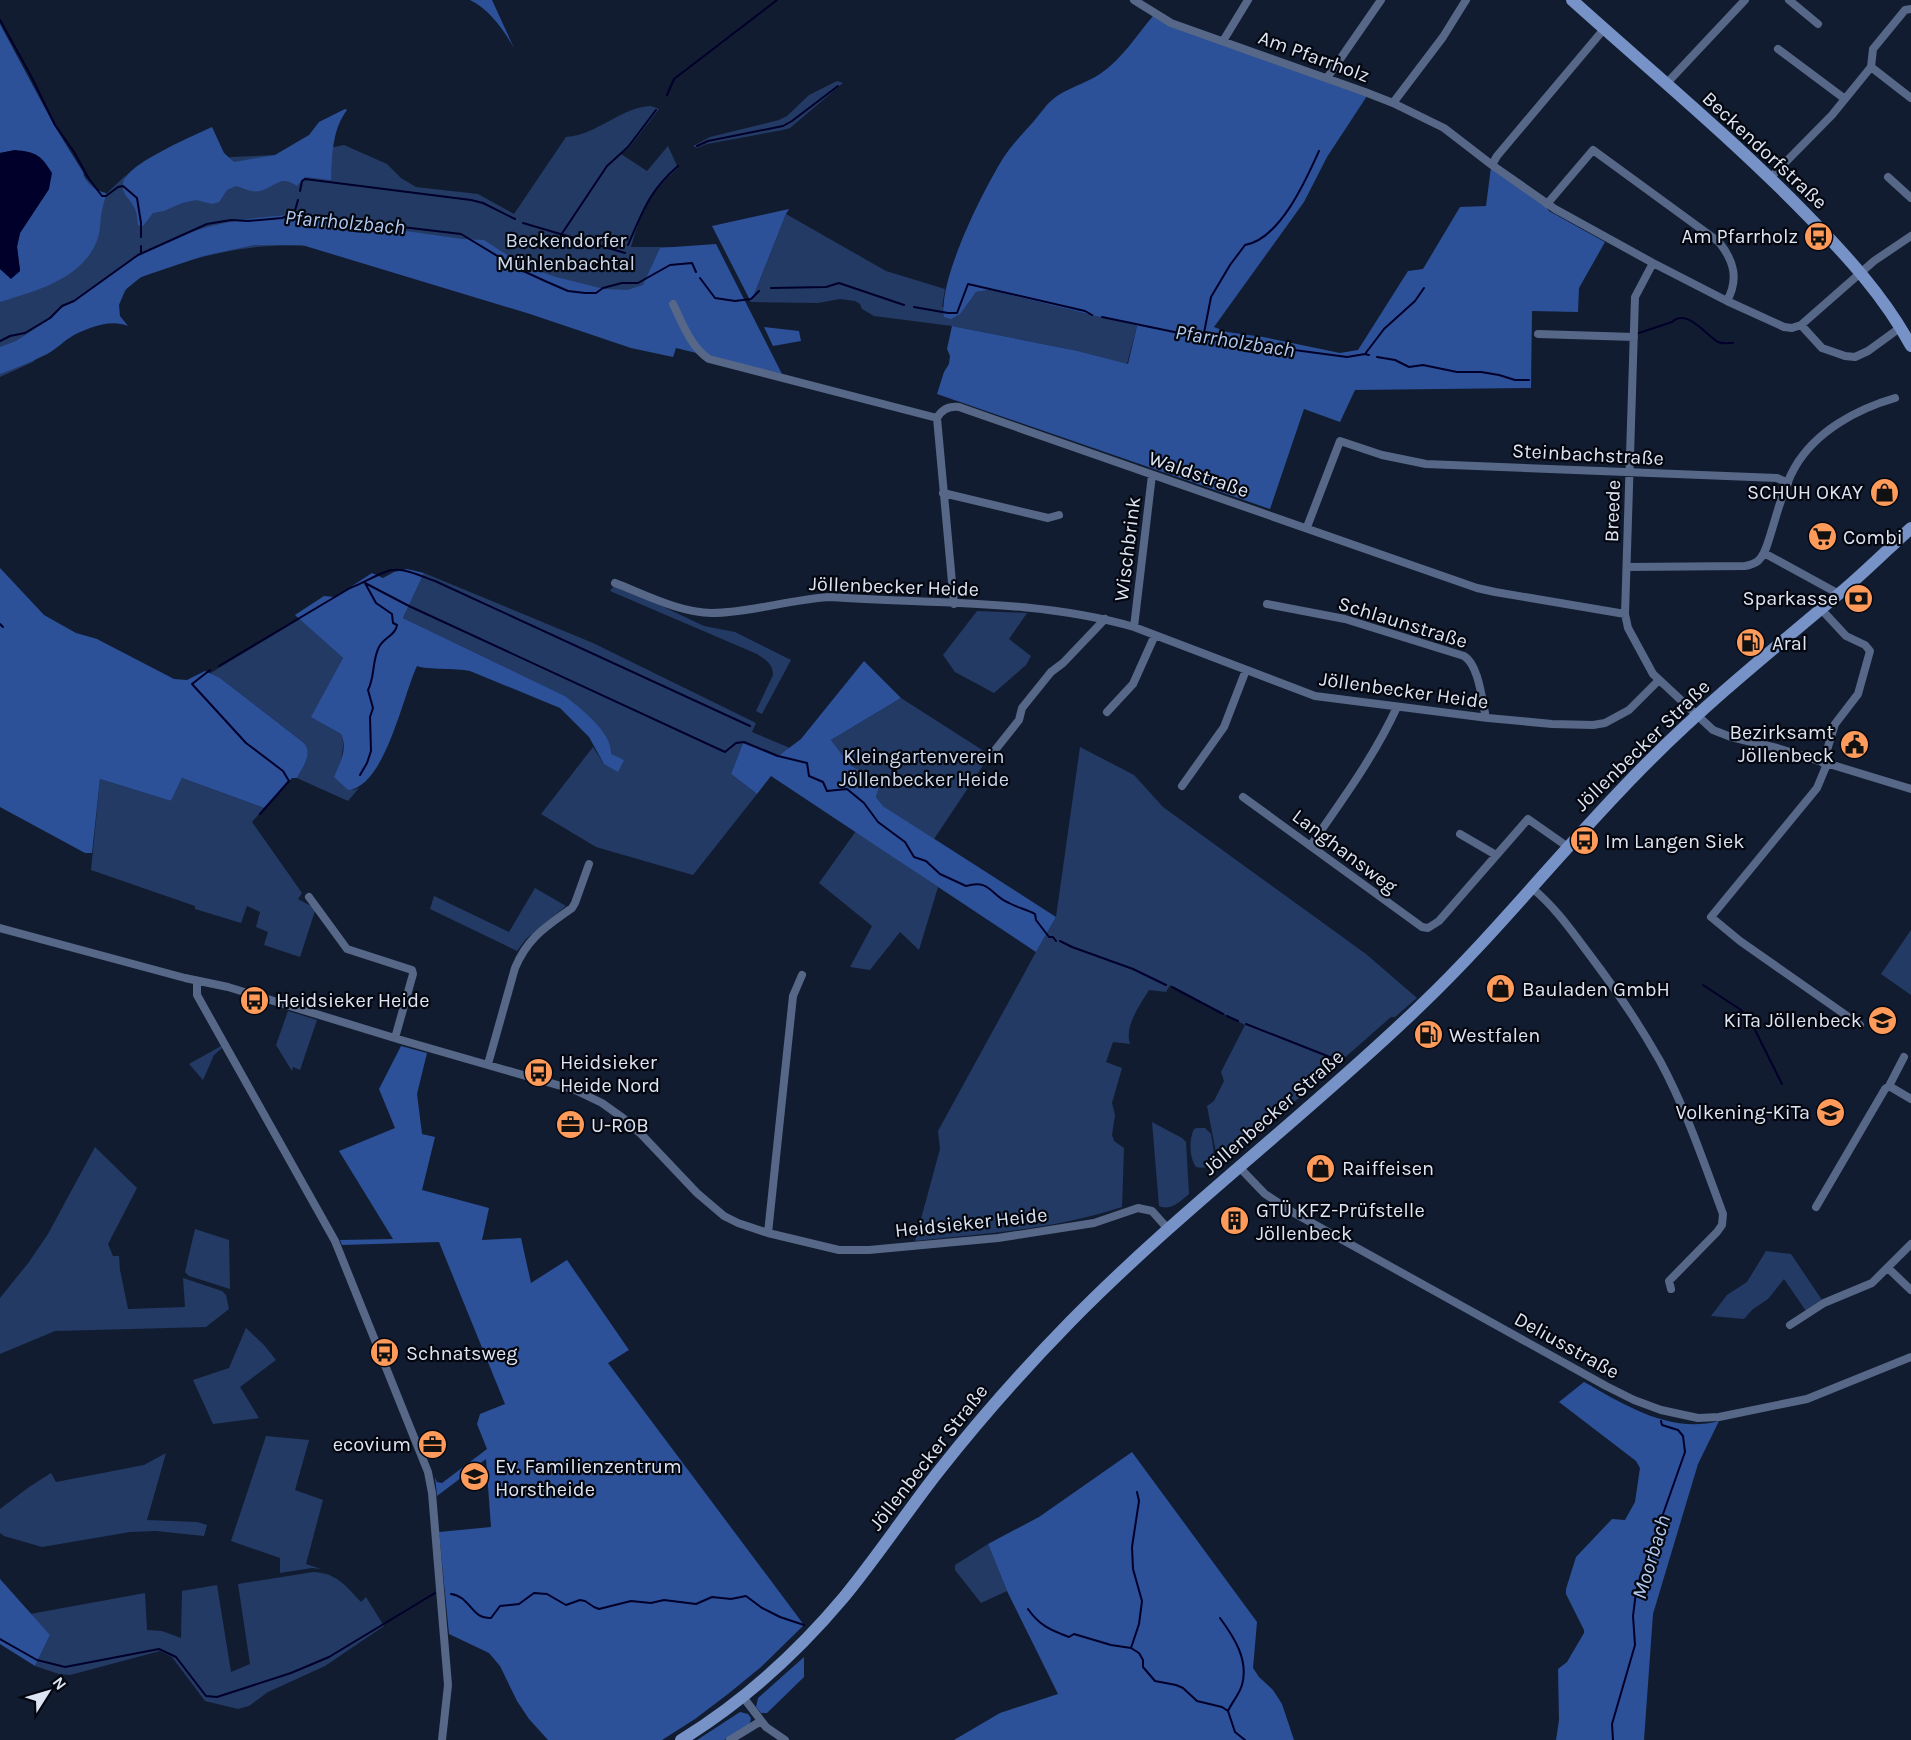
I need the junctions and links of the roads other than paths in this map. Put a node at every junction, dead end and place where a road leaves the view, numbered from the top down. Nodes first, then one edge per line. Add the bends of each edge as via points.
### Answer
1 (1134, 0) edge
2 (1248, 0) edge
3 (1381, 0) edge
4 (1466, 0) edge
5 (1572, 0) edge
6 (1745, 0) edge
7 (1789, 0) edge
8 (1911, 9) edge
9 (1818, 24) dead end
10 (1604, 28) junction
11 (1223, 41) junction
12 (1778, 49) dead end
13 (1871, 67) junction
14 (1327, 78) junction
15 (1666, 84) junction
16 (1911, 98) edge
17 (1845, 99) junction
18 (1393, 103) junction
19 (1492, 165) junction
20 (1771, 177) junction
21 (1888, 177) dead end
22 (1911, 198) edge
23 (1547, 204) junction
24 (1911, 236) edge
25 (1653, 263) junction
26 (1860, 272) junction
27 (1727, 301) junction
28 (673, 304) dead end
29 (1801, 325) junction
30 (1901, 327) junction
31 (1538, 334) dead end
32 (1634, 337) junction
33 (1911, 346) edge
34 (1895, 398) dead end
35 (937, 418) junction
36 (1630, 473) junction
37 (1152, 474) junction
38 (1788, 483) junction
39 (943, 493) junction
40 (1059, 515) dead end
41 (1307, 527) junction
42 (1911, 528) edge
43 (1764, 553) junction
44 (1627, 567) junction
45 (615, 583) dead end
46 (1839, 594) junction
47 (954, 604) junction
48 (1267, 604) dead end
49 (1821, 609) junction
50 (1625, 614) junction
51 (1105, 619) junction
52 (1134, 627) junction
53 (1155, 635) junction
54 (1246, 670) junction
55 (1659, 680) junction
56 (1397, 707) junction
57 (1107, 712) dead end
58 (1697, 716) junction
59 (1486, 718) junction
60 (992, 754) dead end
61 (1825, 764) junction
62 (1182, 786) dead end
63 (1911, 789) edge
64 (1243, 797) dead end
65 (1460, 834) dead end
66 (1311, 845) junction
67 (1568, 847) junction
68 (1496, 855) junction
69 (589, 864) dead end
70 (1532, 888) junction
71 (309, 897) dead end
72 (0, 928) edge
73 (802, 975) dead end
74 (196, 981) junction
75 (1860, 1025) dead end
76 (395, 1038) junction
77 (1904, 1058) dead end
78 (488, 1064) junction
79 (1888, 1086) junction
80 (1911, 1099) edge
81 (1239, 1167) junction
82 (1816, 1207) dead end
83 (1169, 1230) junction
84 (768, 1233) junction
85 (1911, 1244) edge
86 (1888, 1268) junction
87 (1671, 1289) dead end
88 (1911, 1290) edge
89 (1790, 1324) dead end
90 (1911, 1357) edge
91 (743, 1697) junction
92 (761, 1721) junction
93 (442, 1740) edge
94 (681, 1740) edge
95 (730, 1740) edge
96 (785, 1740) edge

1 - 11 street, Am Pfarrholz via 1171,23
2 - 11 street
3 - 14 street
4 - 18 street
5 - 10 main road, Beckendorfstraße
6 - 15 street
7 - 9 street
8 - 13 street via 1905,10 1873,49
10 - 15 main road, Beckendorfstraße
10 - 19 street
11 - 14 street, Am Pfarrholz
12 - 17 street
13 - 16 street
13 - 17 street
14 - 18 street, Am Pfarrholz
15 - 20 main road, Beckendorfstraße
17 - 20 street
18 - 19 street, Am Pfarrholz via 1444,128
19 - 23 street, Am Pfarrholz
20 - 26 main road, Beckendorfstraße
21 - 22 street
23 - 25 street, Am Pfarrholz
23 - 27 street via 1593,150 1719,242 1735,277
24 - 26 street
25 - 27 street, Am Pfarrholz
25 - 32 street, Breede via 1635,297
26 - 29 street
26 - 30 main road, Beckendorfstraße
27 - 29 street, Am Pfarrholz via 1784,327
28 - 35 street via 697,348 709,359
29 - 30 street via 1822,348 1855,357
30 - 33 main road, Beckendorfstraße
31 - 32 street
32 - 36 street, Breede
34 - 38 street via 1836,424 1808,451
35 - 37 street, Waldstraße via 944,409 959,407
35 - 39 street
36 - 38 street, Steinbachstraße via 1777,478
36 - 41 street, Steinbachstraße via 1426,464 1340,441
36 - 44 street, Breede
37 - 41 street, Waldstraße
37 - 52 street, Wischbrink
38 - 43 street
39 - 40 street via 1048,518
39 - 47 street
41 - 50 street, Waldstraße via 1477,588
42 - 46 main road, Jöllenbecker Straße
43 - 44 street via 1755,563 1745,566
43 - 46 street
44 - 50 street, Breede
45 - 47 street, Jöllenbecker Heide via 662,602 711,613 831,597
46 - 49 main road, Jöllenbecker Straße
47 - 51 street, Jöllenbecker Heide via 1030,608
48 - 59 street, Schlaunstraße via 1345,619 1464,656 1474,668
49 - 58 main road, Jöllenbecker Straße
49 - 61 street via 1846,636 1870,651 1858,694 1835,724
50 - 55 street via 1628,628
51 - 52 street, Jöllenbecker Heide
51 - 60 street via 1050,672
52 - 53 street, Jöllenbecker Heide
53 - 54 street, Jöllenbecker Heide
53 - 57 street via 1133,684
54 - 56 street, Jöllenbecker Heide via 1315,696
54 - 62 street via 1224,727
55 - 58 street
55 - 59 street, Jöllenbecker Heide via 1629,710 1605,723 1552,724
56 - 59 street, Jöllenbecker Heide
56 - 66 street via 1372,755
58 - 61 street via 1719,733
58 - 67 main road, Jöllenbecker Straße
61 - 63 street
61 - 75 street via 1817,788 1711,917
64 - 66 street, Langhansweg
65 - 68 street
66 - 68 street, Langhansweg via 1416,924 1428,928 1439,921
67 - 68 street via 1528,819
67 - 70 main road, Jöllenbecker Straße
69 - 78 street via 572,908 535,936 521,954
70 - 81 main road, Jöllenbecker Straße via 1420,1006
70 - 87 street via 1556,910 1616,991 1656,1054 1683,1108 1723,1214 1717,1232 1669,1281
71 - 76 street via 347,949 412,970
72 - 74 street, Heidsieker Heide
73 - 84 street via 794,996
74 - 76 street, Heidsieker Heide via 228,987
74 - 93 street via 197,995 335,1241 428,1472 448,1685
76 - 78 street, Heidsieker Heide
77 - 79 street
78 - 84 street, Heidsieker Heide via 566,1086 602,1103 641,1134 711,1206 738,1223
79 - 80 street
79 - 82 street
81 - 83 main road, Jöllenbecker Straße
81 - 90 street, Deliusstraße via 1265,1194 1294,1213 1634,1400 1660,1410 1698,1418 1742,1413 1808,1399
83 - 84 street, Heidsieker Heide via 1152,1212 1138,1208 1094,1223 1042,1232 869,1250 839,1250
83 - 91 main road, Jöllenbecker Straße via 1018,1377 936,1475 843,1599 799,1647
85 - 86 street
86 - 88 street
86 - 89 street via 1872,1283 1824,1303
91 - 92 street
91 - 94 main road, Jöllenbecker Straße
92 - 95 street
92 - 96 street

